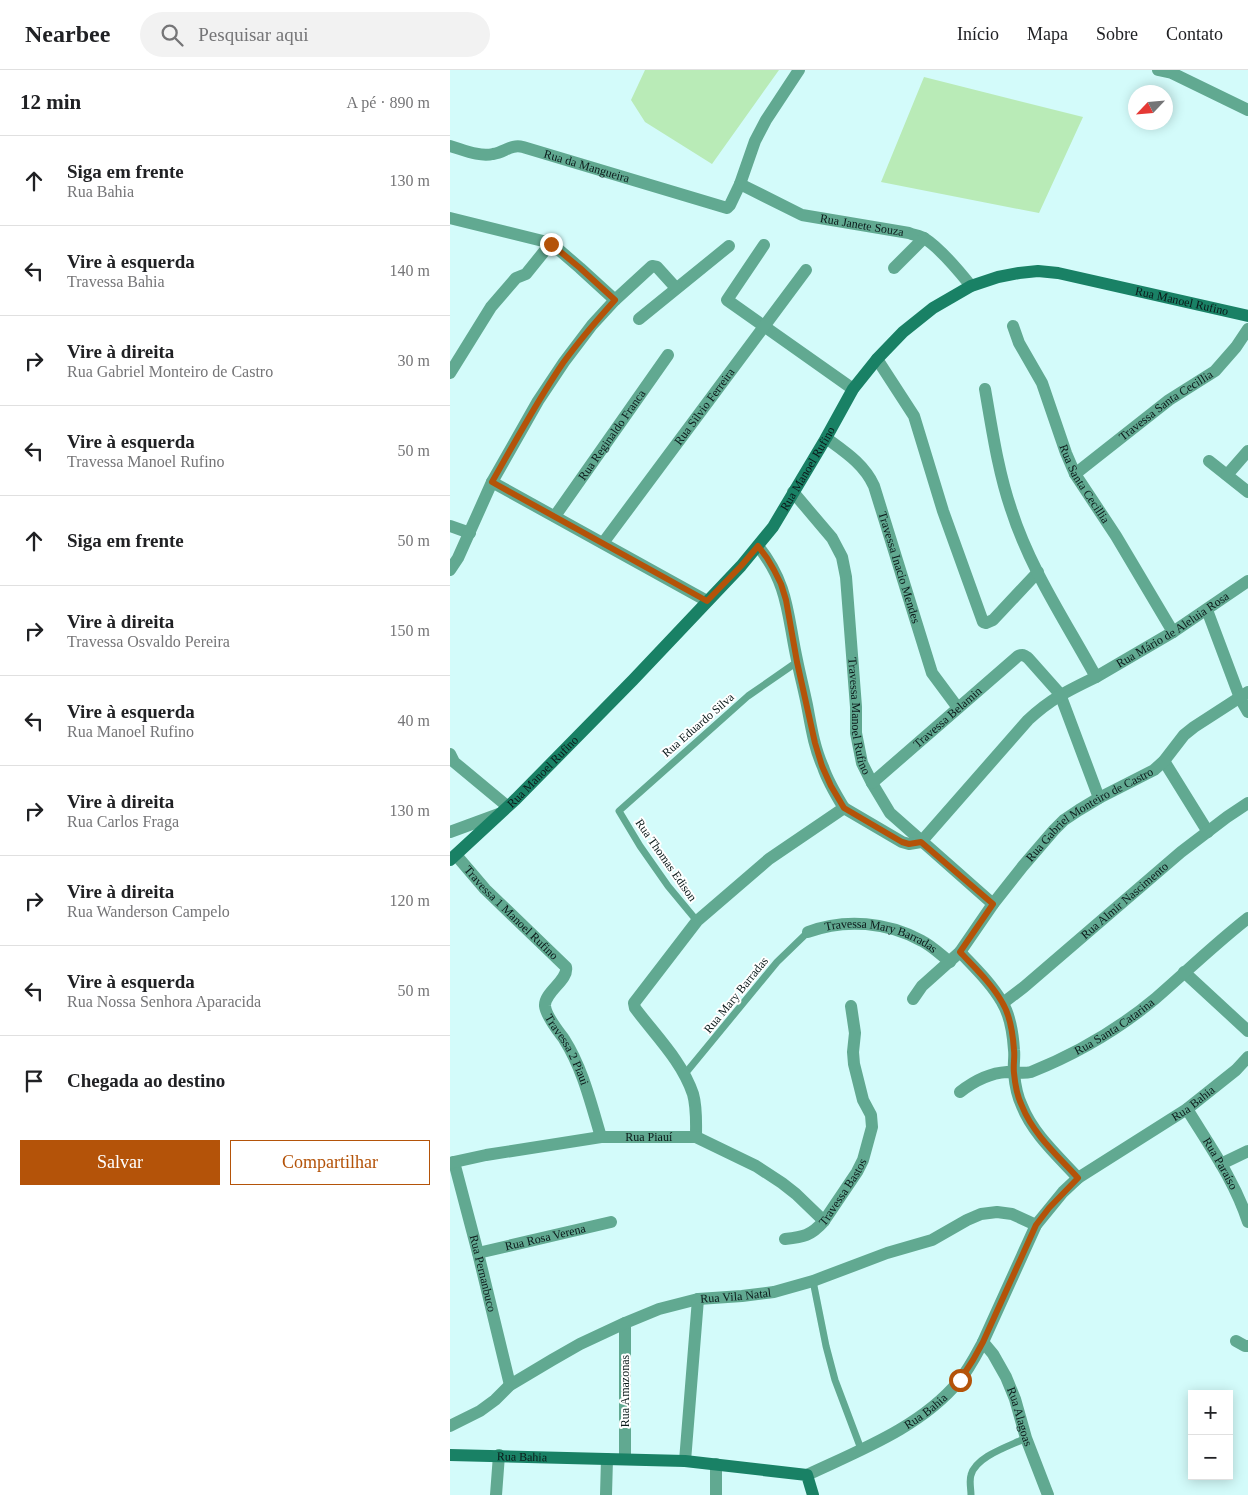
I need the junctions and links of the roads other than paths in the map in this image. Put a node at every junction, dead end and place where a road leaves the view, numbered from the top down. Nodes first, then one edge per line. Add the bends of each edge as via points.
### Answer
1 (799, 70) edge
2 (1158, 70) edge
3 (1171, 71) edge
4 (1248, 110) edge
5 (450, 146) edge
6 (740, 184) junction
7 (450, 218) edge
8 (924, 238) junction
9 (551, 244) junction
10 (764, 245) dead end
11 (729, 246) dead end
12 (894, 268) dead end
13 (806, 270) dead end
14 (971, 286) junction
15 (676, 288) junction
16 (615, 300) junction
17 (1248, 316) edge
18 (639, 319) dead end
19 (1013, 326) dead end
20 (764, 327) junction
21 (1248, 329) edge
22 (668, 355) dead end
23 (877, 359) junction
24 (450, 373) edge
25 (854, 389) junction
26 (985, 389) dead end
27 (826, 438) junction
28 (1248, 451) edge
29 (1209, 461) dead end
30 (1075, 474) junction
31 (1227, 475) junction
32 (492, 482) junction
33 (793, 492) junction
34 (1248, 492) edge
35 (555, 516) junction
36 (450, 526) edge
37 (470, 533) junction
38 (602, 543) junction
39 (758, 546) junction
40 (450, 570) edge
41 (1038, 572) junction
42 (1248, 581) edge
43 (707, 601) junction
44 (1207, 610) junction
45 (1173, 632) junction
46 (797, 662) junction
47 (1096, 677) junction
48 (1060, 694) junction
49 (1244, 695) edge
50 (958, 708) junction
51 (1248, 712) edge
52 (451, 760) edge
53 (1164, 762) junction
54 (872, 784) junction
55 (1100, 798) junction
56 (1248, 803) edge
57 (844, 808) junction
58 (504, 810) junction
59 (619, 811) joint
60 (450, 832) edge
61 (1208, 832) junction
62 (921, 842) junction
63 (453, 858) edge
64 (993, 904) junction
65 (1248, 918) edge
66 (697, 921) junction
67 (808, 932) joint
68 (960, 952) junction
69 (950, 962) junction
70 (567, 970) joint
71 (1184, 972) junction
72 (913, 999) dead end
73 (1003, 1003) junction
74 (851, 1006) dead end
75 (1248, 1031) edge
76 (1248, 1057) edge
77 (1014, 1072) junction
78 (684, 1075) junction
79 (960, 1092) dead end
80 (1187, 1109) junction
81 (696, 1136) junction
82 (601, 1137) junction
83 (1248, 1151) edge
84 (452, 1162) edge
85 (1221, 1164) junction
86 (1078, 1178) junction
87 (611, 1222) dead end
88 (824, 1222) junction
89 (1248, 1222) edge
90 (1036, 1225) junction
91 (785, 1239) dead end
92 (478, 1253) junction
93 (813, 1281) junction
94 (698, 1299) junction
95 (625, 1323) junction
96 (1236, 1341) dead end
97 (983, 1342) junction
98 (1248, 1346) edge
99 (510, 1385) junction
100 (450, 1426) edge
101 (1026, 1438) junction
102 (861, 1450) junction
103 (450, 1455) edge
104 (498, 1455) junction
105 (607, 1458) junction
106 (626, 1459) junction
107 (685, 1461) junction
108 (716, 1464) junction
109 (807, 1475) junction
110 (496, 1495) edge
111 (606, 1495) edge
112 (716, 1495) edge
113 (813, 1495) edge
114 (971, 1495) edge
115 (1048, 1495) edge

1 - 6 street via 755,141
2 - 3 street
3 - 4 street
5 - 6 street, Rua da Mangueira via 484,155 517,145 724,208 729,207
6 - 8 street, Rua Janete Souza via 802,215
7 - 9 street
8 - 12 street
8 - 14 street, Rua Janete Souza
9 - 16 street
9 - 24 street via 526,274 516,278 491,307
10 - 20 street via 727,300
11 - 15 street
13 - 20 street, Rua Silvio Ferreira
14 - 17 main road, Rua Manoel Rufino via 1020,273 1058,273
14 - 23 main road, Rua Manoel Rufino via 933,308
15 - 16 street via 657,267 652,266
15 - 18 street
16 - 32 street via 564,362
19 - 30 street, Rua Santa Cecillia via 1042,383
20 - 25 street
20 - 38 street, Rua Silvio Ferreira
21 - 30 street, Travessa Santa Cecillia via 1215,370 1170,400
22 - 35 street, Rua Reginaldo Franca
23 - 25 main road, Rua Manoel Rufino
23 - 41 street via 914,416 943,511 983,622 993,620
25 - 27 main road, Rua Manoel Rufino
26 - 41 street via 1011,509
27 - 33 main road, Rua Manoel Rufino
27 - 50 street, Travessa Inacio Mendes via 853,458 870,476 932,673
28 - 31 street
29 - 31 street
30 - 45 street, Rua Santa Cecillia
31 - 34 street
32 - 35 street
32 - 37 street
33 - 39 main road, Rua Manoel Rufino
33 - 54 street, Travessa Manoel Rufino via 832,538 842,557 856,733 862,763
35 - 38 street
36 - 37 street
37 - 40 street
38 - 43 street
39 - 43 main road, Rua Manoel Rufino
39 - 46 street via 781,584
41 - 47 street
42 - 44 street, Rua Mário de Aleluia Rosa
43 - 58 main road, Rua Manoel Rufino
44 - 45 street, Rua Mário de Aleluia Rosa
44 - 49 street
45 - 47 street, Rua Mário de Aleluia Rosa
46 - 57 street via 822,766
46 - 59 lane, Rua Eduardo Silva via 748,696
47 - 48 street, Rua Mário de Aleluia Rosa
48 - 50 street, Travessa Belamin via 1025,655 1018,656
48 - 55 street
48 - 62 street, Rua Mário de Aleluia Rosa via 1028,720
49 - 51 street
49 - 53 street, Rua Gabriel Monteiro de Castro via 1184,735
50 - 54 street, Travessa Belamin
52 - 58 street
53 - 55 street, Rua Gabriel Monteiro de Castro
53 - 61 street
54 - 62 street, Travessa Manoel Rufino via 890,813
55 - 64 street, Rua Gabriel Monteiro de Castro via 1054,830
56 - 61 street, Rua Almir Nascimento
57 - 62 street via 902,842
57 - 66 street via 769,859
58 - 60 street
58 - 63 main road, Rua Manoel Rufino
59 - 66 lane, Rua Thomas Edison via 668,886
61 - 73 street, Rua Almir Nascimento
62 - 64 street, Travessa Manoel Rufino
63 - 70 street, Travessa 1 Manoel Rufino
64 - 68 street, Rua Gabriel Monteiro de Castro
65 - 71 street, Rua Santa Catarina
66 - 78 street via 634,1003
67 - 69 street, Travessa Mary Barradas via 824,926 878,925 923,941
67 - 78 lane, Rua Mary Barradas via 777,962
68 - 69 street
68 - 73 street
69 - 72 street via 922,986
70 - 82 street, Travessa 2 Piaui via 546,999 545,1006 579,1067
71 - 75 street
71 - 77 street, Rua Santa Catarina via 1156,998 1100,1038 1031,1072
73 - 77 street via 1012,1033
74 - 88 street, Travessa Bastos via 855,1033 854,1064 872,1127 860,1166
76 - 80 street, Rua Bahia
77 - 79 street, Rua Santa Catarina via 980,1079
77 - 86 street via 1016,1090 1028,1120
78 - 81 street via 696,1109
80 - 85 street, Rua Paraíso
80 - 86 street, Rua Bahia
81 - 82 street, Rua Piauí
81 - 88 street, Rua Piauí via 782,1183
82 - 84 street, Rua Piauí
83 - 85 street
84 - 92 street, Rua Pernanbuco
85 - 89 street, Rua Paraíso
86 - 90 street, Rua Bahia
87 - 92 street, Rua Rosa Verena
88 - 91 street, Travessa Bastos via 809,1235
90 - 93 street, Rua Vila Natal via 1012,1214 982,1214 932,1240
90 - 97 street, Rua Bahia
92 - 99 street, Rua Pernanbuco
93 - 94 street, Rua Vila Natal via 774,1292
93 - 102 lane via 835,1380
94 - 95 street, Rua Vila Natal via 659,1309
94 - 107 street
95 - 99 street, Rua Vila Natal via 580,1344
95 - 106 street, Rua Amazonas
96 - 98 street
97 - 101 street, Rua Alagoas via 1006,1377
97 - 102 street, Rua Bahia via 960,1380 940,1400 920,1417
99 - 100 street, Rua Vila Natal via 480,1411
101 - 114 lane via 975,1466 971,1475
101 - 115 street, Rua Alagoas
102 - 109 street, Rua Bahia
103 - 104 main road, Rua Bahia
104 - 105 main road, Rua Bahia
104 - 110 street
105 - 106 main road, Rua Bahia
105 - 111 street
106 - 107 main road, Rua Bahia
107 - 108 main road, Rua Bahia
108 - 109 main road, Rua Bahia
108 - 112 street
109 - 113 main road

